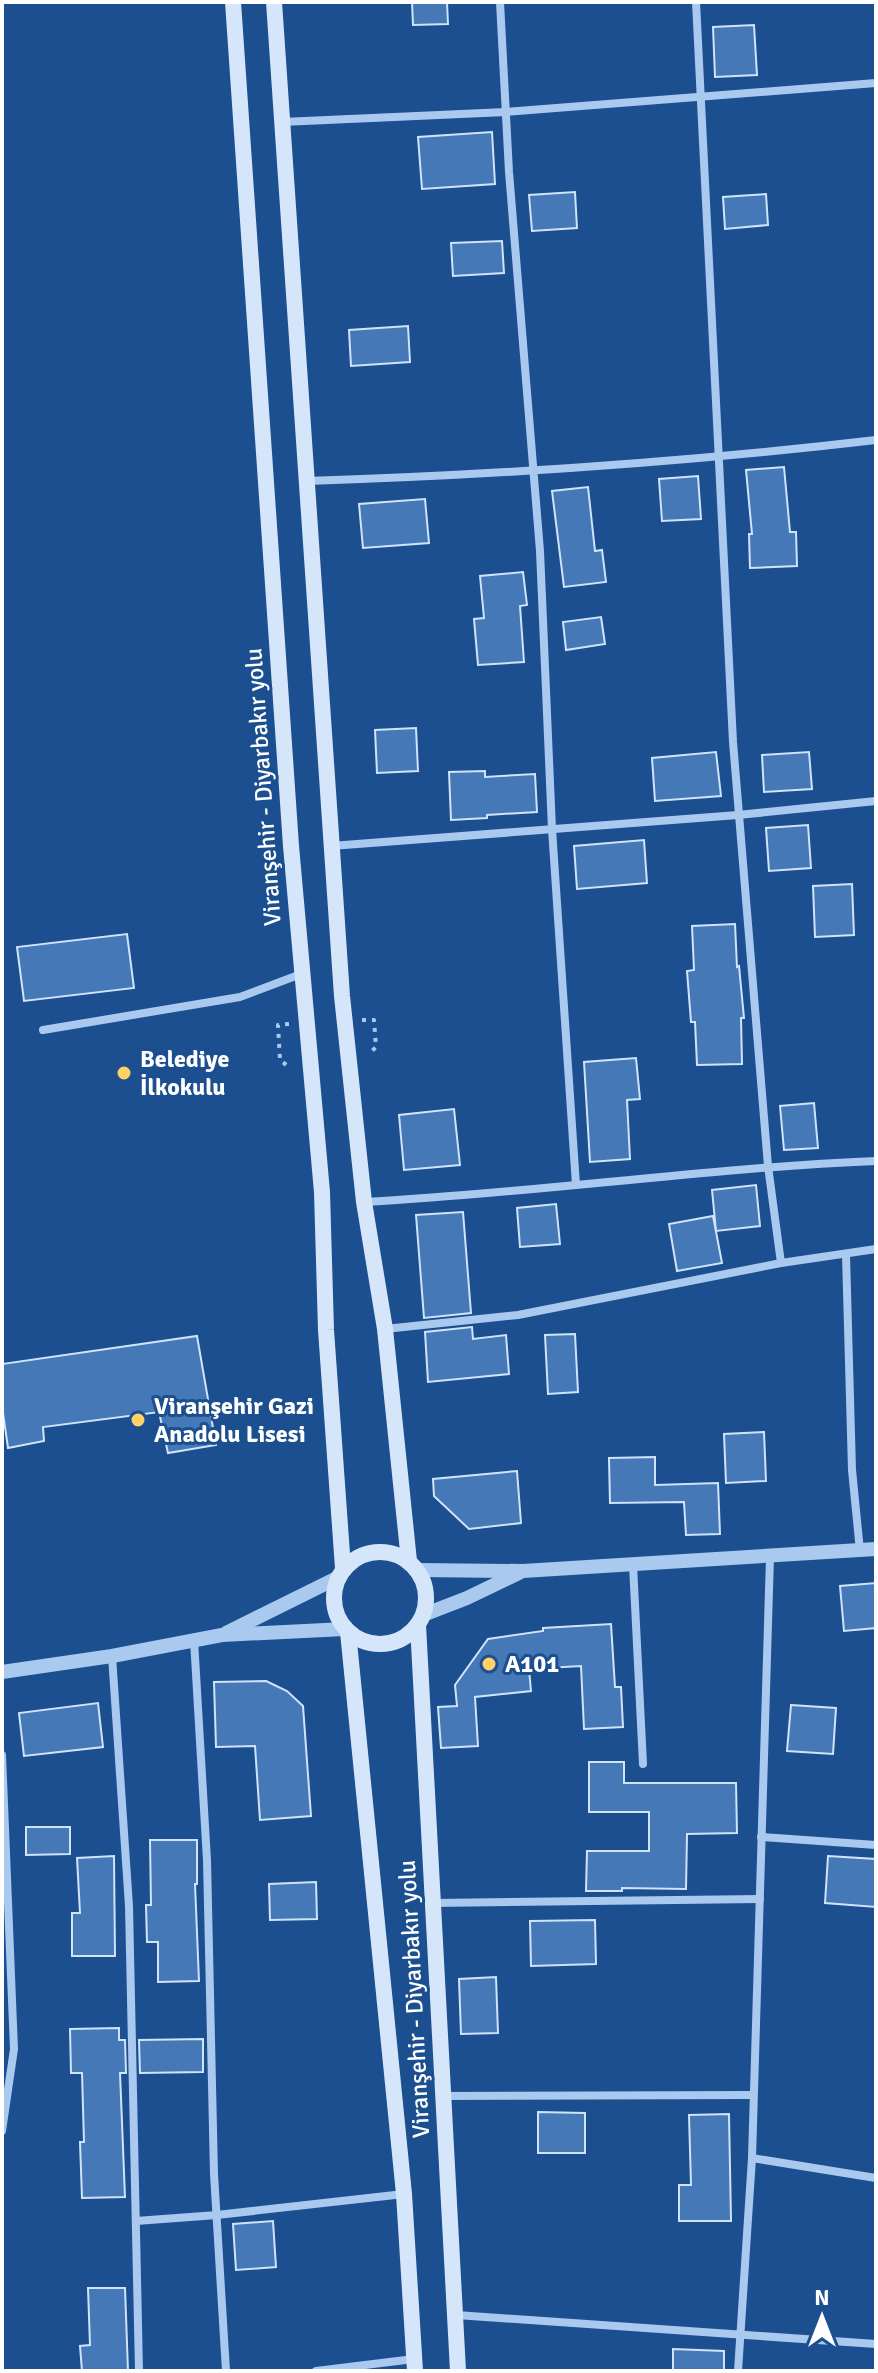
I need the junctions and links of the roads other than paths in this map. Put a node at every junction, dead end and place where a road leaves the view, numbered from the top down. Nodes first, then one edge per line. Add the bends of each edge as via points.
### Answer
1 (233, 2) edge
2 (274, 2) edge
3 (500, 2) edge
4 (696, 2) edge
5 (876, 83) edge
6 (700, 98) junction
7 (506, 112) junction
8 (282, 122) junction
9 (876, 440) edge
10 (718, 458) junction
11 (533, 471) junction
12 (306, 481) junction
13 (876, 801) edge
14 (738, 815) junction
15 (552, 829) junction
16 (330, 846) junction
17 (301, 974) junction
18 (43, 1030) dead end
19 (876, 1161) edge
20 (768, 1166) junction
21 (576, 1185) junction
22 (364, 1202) junction
23 (876, 1249) edge
24 (846, 1255) junction
25 (781, 1263) junction
26 (385, 1329) junction
27 (876, 1549) edge
28 (860, 1551) junction
29 (770, 1557) junction
30 (633, 1565) junction
31 (413, 1566) junction
32 (523, 1571) junction
33 (340, 1573) junction
34 (420, 1620) junction
35 (347, 1630) junction
36 (222, 1635) junction
37 (194, 1639) junction
38 (112, 1656) junction
39 (2, 1672) edge
40 (2, 1755) edge
41 (643, 1764) dead end
42 (761, 1837) junction
43 (876, 1845) edge
44 (760, 1899) junction
45 (433, 1903) junction
46 (5, 2085) edge
47 (753, 2095) junction
48 (443, 2096) junction
49 (2, 2131) edge
50 (752, 2158) junction
51 (876, 2178) edge
52 (404, 2194) junction
53 (217, 2215) junction
54 (136, 2221) junction
55 (455, 2314) junction
56 (738, 2336) junction
57 (876, 2344) edge
58 (415, 2365) edge
59 (139, 2371) edge
60 (226, 2371) edge
61 (316, 2371) edge
62 (458, 2371) edge
63 (738, 2371) edge

1 - 17 main road, Viranşehir - Diyarbakır yolu
2 - 8 main road
3 - 7 street
4 - 6 street
5 - 6 street
6 - 7 street
6 - 10 street
7 - 8 street
7 - 11 street
8 - 12 main road
9 - 10 street
10 - 11 street
10 - 14 street
11 - 12 street
11 - 15 street
12 - 16 main road
13 - 14 street
14 - 15 street
14 - 20 street
15 - 16 street
15 - 21 street
16 - 22 main road
17 - 18 street via 240,997
17 - 33 main road, Viranşehir - Diyarbakır yolu via 322,1192
19 - 20 street
20 - 21 street
20 - 25 street
21 - 22 street
22 - 26 main road
23 - 24 street
24 - 25 street
24 - 28 street via 852,1470
25 - 26 street via 518,1315
26 - 31 main road
27 - 28 street
28 - 29 street
29 - 30 street
29 - 42 street
30 - 32 street
30 - 41 street
31 - 32 street
31 - 33 main road via 396,1554 367,1552
31 - 34 main road via 426,1592
32 - 34 street
33 - 35 main road via 333,1605
33 - 36 street
34 - 35 main road via 397,1641 384,1644
34 - 45 main road, Viranşehir - Diyarbakır yolu
35 - 36 street
35 - 52 main road, Viranşehir - Diyarbakır yolu
36 - 37 street
37 - 38 street
37 - 53 street via 207,1860
38 - 39 street
38 - 54 street via 129,1906
40 - 46 street via 14,2049
42 - 43 street
42 - 44 street
44 - 45 street
44 - 47 street
45 - 48 main road, Viranşehir - Diyarbakır yolu
46 - 49 street
47 - 48 street
47 - 50 street
48 - 55 main road, Viranşehir - Diyarbakır yolu
50 - 51 street
50 - 56 street
52 - 53 street
52 - 58 main road, Viranşehir - Diyarbakır yolu
53 - 54 street
53 - 60 street
54 - 59 street
55 - 56 street
55 - 62 main road, Viranşehir - Diyarbakır yolu
56 - 57 street
56 - 63 street
58 - 61 street

